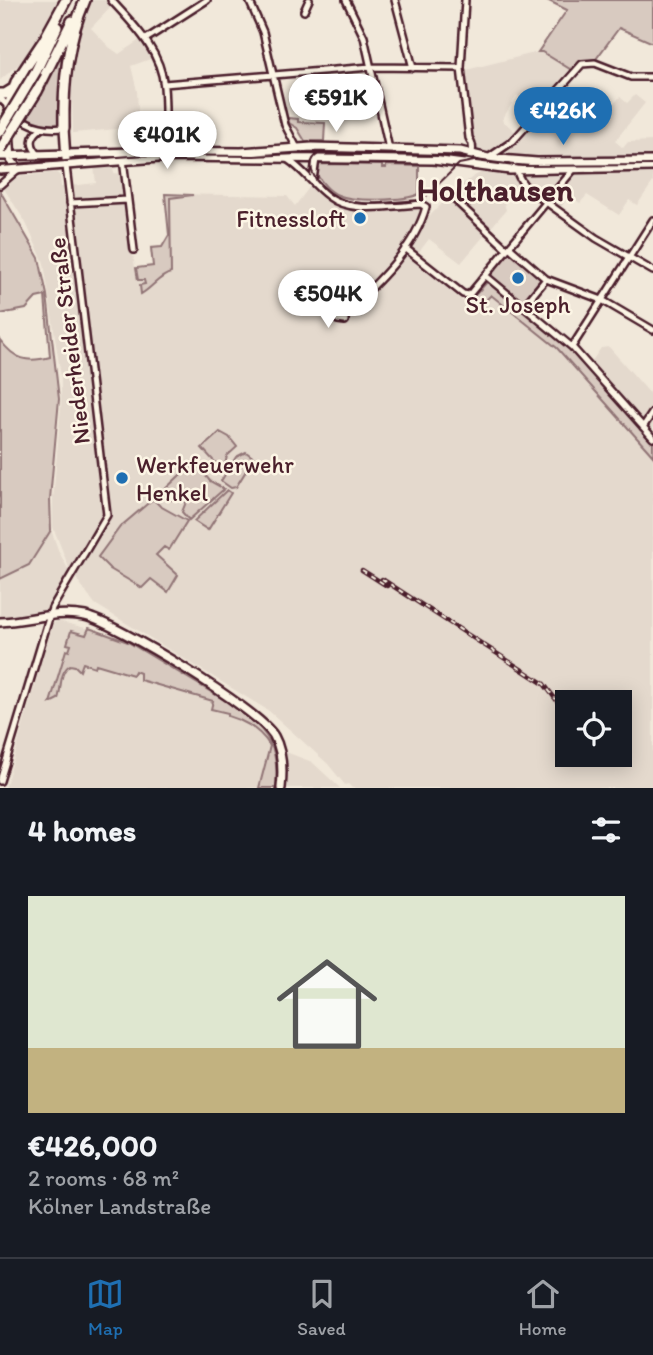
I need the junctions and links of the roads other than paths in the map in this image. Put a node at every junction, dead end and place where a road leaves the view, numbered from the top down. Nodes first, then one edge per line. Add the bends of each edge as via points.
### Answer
1 (67, 0) edge
2 (83, 0) edge
3 (111, 0) edge
4 (206, 0) edge
5 (249, 0) edge
6 (309, 0) edge
7 (346, 0) edge
8 (395, 0) edge
9 (465, 0) edge
10 (304, 10) dead end
11 (146, 39) junction
12 (371, 67) junction
13 (413, 68) junction
14 (461, 68) junction
15 (273, 77) junction
16 (653, 78) edge
17 (164, 84) junction
18 (13, 89) junction
19 (0, 96) edge
20 (9, 107) junction
21 (42, 128) junction
22 (60, 128) junction
23 (0, 131) edge
24 (10, 138) junction
25 (469, 138) junction
26 (297, 148) junction
27 (315, 148) junction
28 (503, 148) junction
29 (0, 149) edge
30 (374, 149) junction
31 (389, 149) junction
32 (460, 151) junction
33 (472, 153) junction
34 (169, 154) junction
35 (39, 155) junction
36 (0, 156) edge
37 (11, 156) junction
38 (65, 156) junction
39 (285, 158) junction
40 (303, 158) junction
41 (488, 158) junction
42 (123, 159) junction
43 (316, 159) junction
44 (370, 159) junction
45 (507, 159) junction
46 (653, 161) edge
47 (585, 162) junction
48 (464, 164) junction
49 (66, 166) junction
50 (653, 167) edge
51 (19, 169) junction
52 (302, 169) junction
53 (574, 169) junction
54 (4, 170) edge
55 (516, 170) junction
56 (565, 174) junction
57 (313, 180) junction
58 (0, 184) edge
59 (128, 200) junction
60 (456, 201) dead end
61 (546, 202) junction
62 (70, 203) junction
63 (653, 220) edge
64 (405, 248) junction
65 (508, 248) junction
66 (134, 250) dead end
67 (629, 257) junction
68 (653, 271) edge
69 (486, 276) junction
70 (546, 279) junction
71 (602, 300) junction
72 (523, 307) junction
73 (345, 314) dead end
74 (653, 330) edge
75 (572, 347) junction
76 (653, 412) edge
77 (643, 427) junction
78 (653, 438) edge
79 (58, 597) junction
80 (67, 614) junction
81 (49, 615) junction
82 (33, 618) junction
83 (0, 622) edge
84 (44, 630) junction
85 (0, 781) edge
86 (281, 788) edge

1 - 18 highway
1 - 23 highway, bridge via 36,71
2 - 22 highway via 66,63
2 - 29 highway, bridge via 37,92
3 - 11 street
4 - 11 street
5 - 15 street via 263,32
6 - 10 street
7 - 12 street via 364,37
8 - 13 street
9 - 14 street
11 - 17 street
12 - 13 street
12 - 15 street
12 - 31 street
13 - 14 street
14 - 25 street
15 - 17 street
15 - 26 street via 285,125
16 - 28 street via 582,64
17 - 34 street
18 - 19 highway
18 - 20 highway
19 - 20 street
20 - 21 street via 23,121
20 - 24 main road
21 - 22 street
21 - 35 street via 31,141
22 - 38 main road
24 - 36 main road
24 - 37 main road
25 - 32 street
25 - 33 street
26 - 27 main road
26 - 34 main road
27 - 30 main road
27 - 40 street
28 - 41 street
28 - 45 street via 501,155
30 - 31 main road
30 - 44 main road via 377,155
31 - 32 main road
32 - 33 main road
33 - 41 main road
33 - 48 street
34 - 38 main road
34 - 39 main road
34 - 42 main road
35 - 37 main road
35 - 38 main road
36 - 37 main road
37 - 51 main road
37 - 54 main road
38 - 49 main road
39 - 40 main road
39 - 52 street
40 - 43 main road
40 - 52 street
41 - 45 main road
42 - 49 main road
42 - 59 street
43 - 44 main road
43 - 57 street
44 - 48 main road
45 - 47 main road
45 - 55 street
46 - 47 main road
47 - 53 main road
48 - 55 main road
49 - 51 main road
49 - 62 street, Niederheider Straße
50 - 53 main road
51 - 54 main road
51 - 58 street
52 - 57 street
53 - 56 main road
54 - 58 street
55 - 56 main road
55 - 61 street via 521,182
56 - 61 street
57 - 64 street via 328,197 347,205 426,207
59 - 62 street
59 - 66 street
60 - 65 street
61 - 65 street
61 - 67 street
62 - 79 street, Niederheider Straße via 107,512
63 - 67 street
64 - 69 street via 463,294 468,295
64 - 73 street
65 - 69 street
65 - 70 street
67 - 68 street
67 - 71 street
69 - 72 street
70 - 71 street
70 - 72 street
71 - 74 street
71 - 75 street
72 - 75 street
75 - 77 street
76 - 77 street
77 - 78 street
79 - 80 street via 58,607
79 - 81 street
80 - 81 main road
80 - 86 main road via 109,624 253,713 279,746
81 - 82 main road
81 - 84 street
82 - 83 main road
82 - 84 street
84 - 85 street

